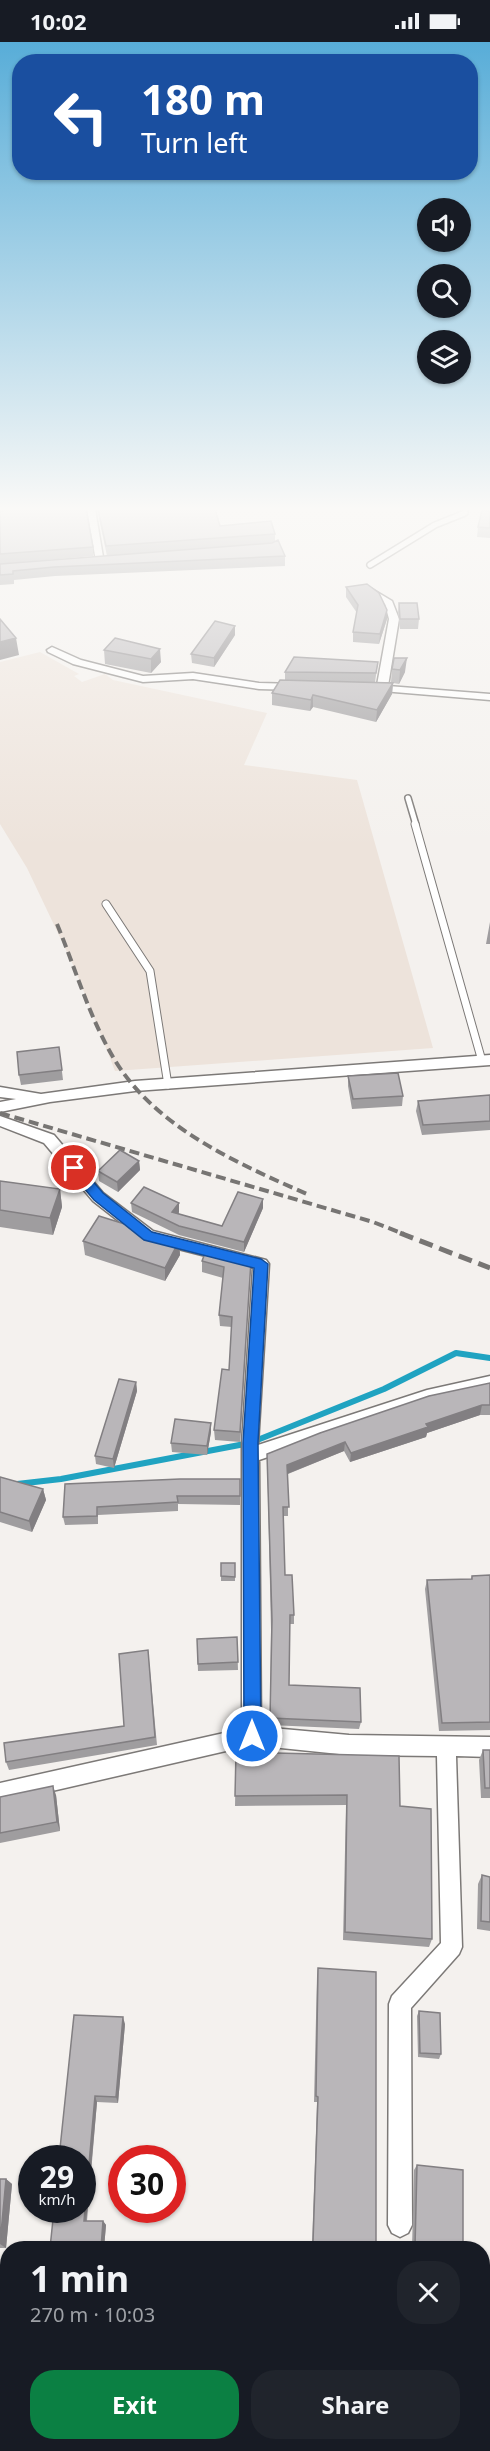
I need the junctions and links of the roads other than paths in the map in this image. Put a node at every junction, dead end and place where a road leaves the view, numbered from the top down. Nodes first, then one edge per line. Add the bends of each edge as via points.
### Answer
1 (394, 621) edge
2 (52, 650) dead end
3 (304, 687) edge
4 (360, 688) edge
5 (382, 688) junction
6 (490, 697) edge
7 (408, 798) dead end
8 (106, 904) dead end
9 (486, 1060) edge
10 (168, 1084) junction
11 (0, 1092) edge
12 (50, 1097) junction
13 (0, 1107) edge
14 (0, 1121) edge
15 (490, 1383) edge
16 (251, 1455) junction
17 (252, 1736) junction
18 (446, 1745) junction
19 (490, 1747) edge
20 (0, 1793) edge
21 (400, 2225) dead end

1 - 5 street
2 - 3 street via 77,662 143,679 194,676 259,686
4 - 5 street
5 - 6 street
7 - 9 lane
8 - 10 lane via 150,971
9 - 10 street
10 - 12 street
11 - 12 street
12 - 13 street
14 - 16 street via 49,1139 98,1197 148,1236 261,1264
15 - 16 street via 427,1397
16 - 17 street
17 - 18 street via 349,1745
17 - 20 street
18 - 19 street
18 - 21 street via 452,1947 400,2004

